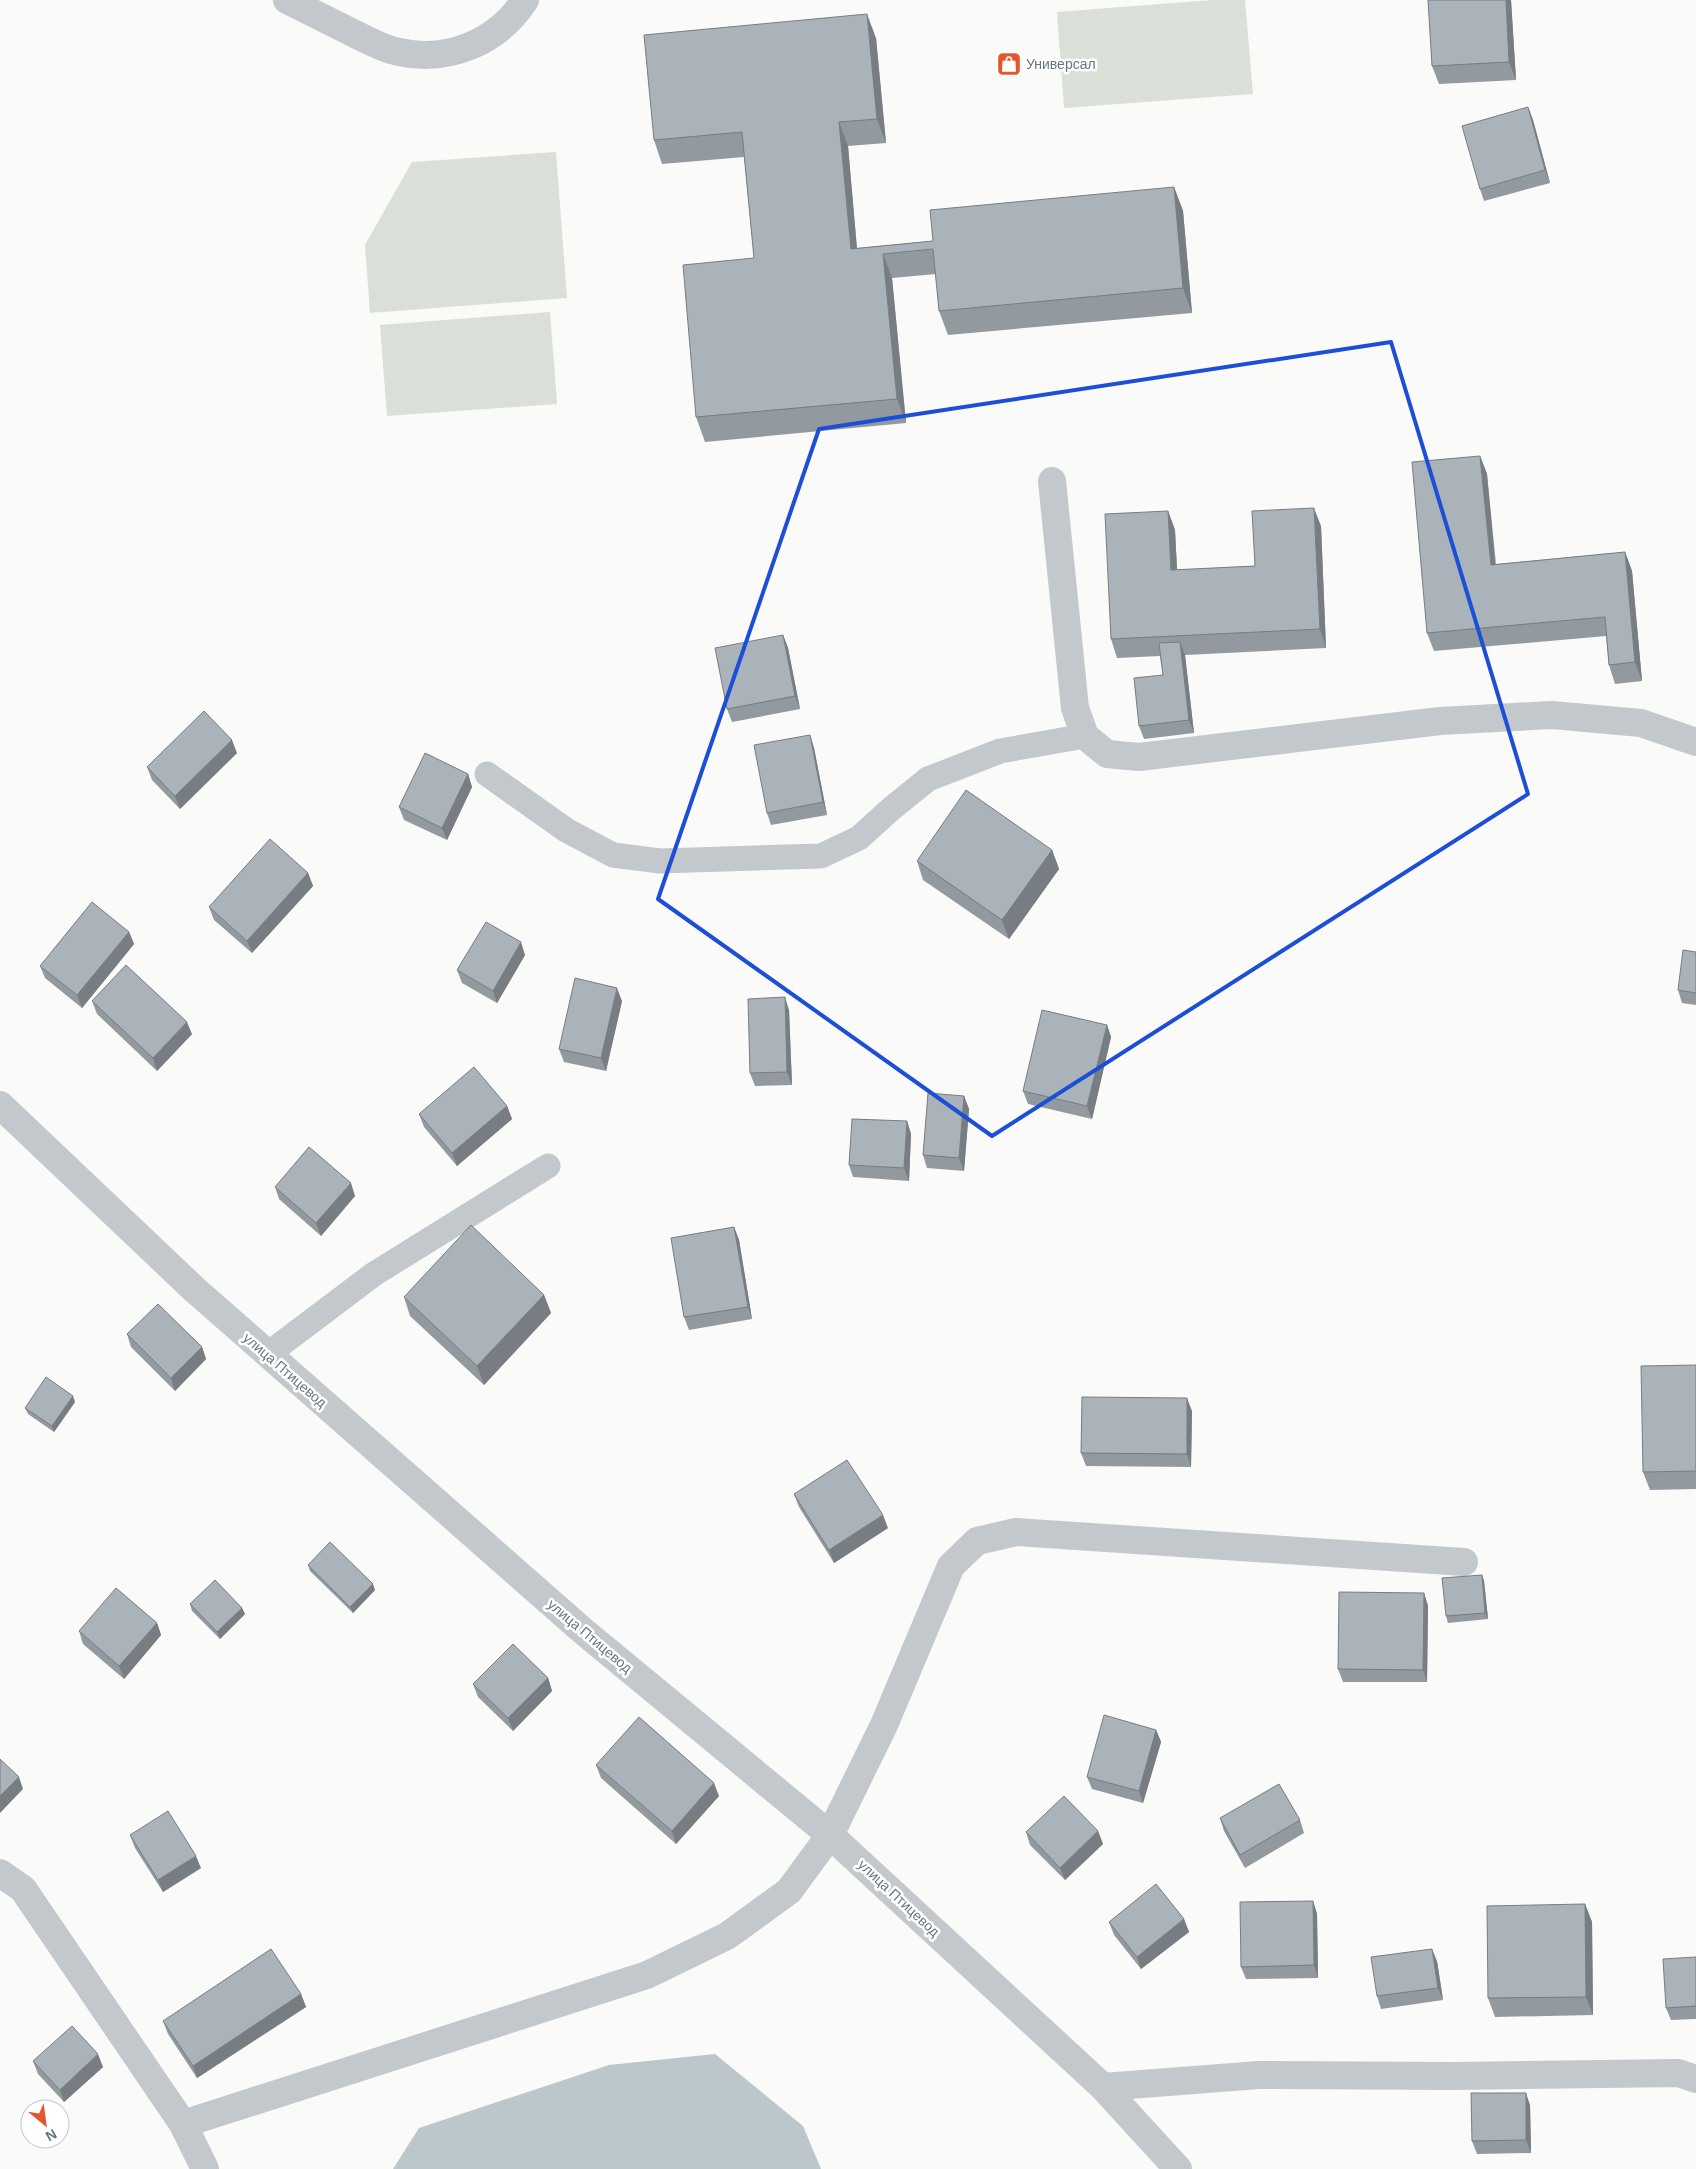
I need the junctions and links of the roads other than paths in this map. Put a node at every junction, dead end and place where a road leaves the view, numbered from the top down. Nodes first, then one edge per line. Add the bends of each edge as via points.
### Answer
1 (287, 0) edge
2 (526, 0) edge
3 (1052, 481) dead end
4 (1085, 736) junction
5 (1696, 742) edge
6 (487, 774) dead end
7 (0, 1105) edge
8 (548, 1166) dead end
9 (268, 1354) junction
10 (1464, 1562) dead end
11 (830, 1835) junction
12 (0, 1873) edge
13 (1696, 2079) edge
14 (1103, 2087) junction
15 (183, 2124) junction
16 (205, 2169) edge
17 (1178, 2169) edge

1 - 2 street via 373,43 398,52 424,55 450,53 475,45 498,32
3 - 4 street via 1075,708
4 - 5 street via 1107,754 1139,757 1440,722 1552,715 1641,723
4 - 6 lane via 1000,751 928,779 859,838 821,856 660,861 613,855 566,830
7 - 9 street, улица Птицевод via 194,1290
8 - 9 lane via 374,1274
9 - 11 street, улица Птицевод via 583,1631
10 - 11 street via 1016,1532 977,1541 951,1566 884,1725
11 - 14 street, улица Птицевод
11 - 15 street via 789,1891 727,1936 647,1975
12 - 15 street via 23,1889
13 - 14 street via 1678,2073 1259,2075
14 - 17 street, улица Птицевод
15 - 16 street

